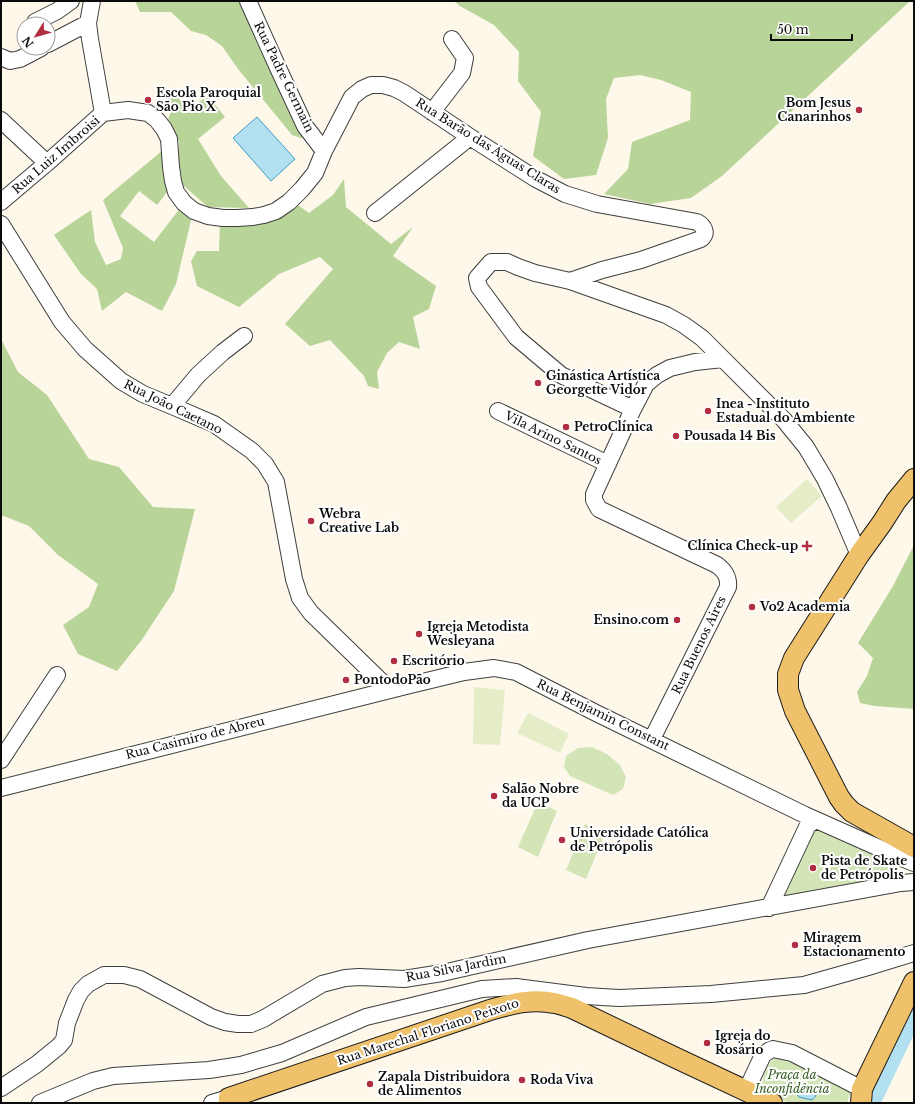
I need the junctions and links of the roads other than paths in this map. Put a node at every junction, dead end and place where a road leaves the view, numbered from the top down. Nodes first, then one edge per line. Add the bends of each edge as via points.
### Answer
1 (71, 1) edge
2 (92, 1) edge
3 (248, 1) edge
4 (47, 16) edge
5 (88, 23) junction
6 (452, 38) dead end
7 (56, 40) edge
8 (26, 56) edge
9 (1, 57) edge
10 (432, 112) junction
11 (103, 113) junction
12 (1, 120) edge
13 (470, 137) junction
14 (324, 151) junction
15 (47, 163) junction
16 (1, 202) edge
17 (375, 213) dead end
18 (1, 224) edge
19 (570, 281) junction
20 (244, 336) dead end
21 (723, 359) junction
22 (172, 406) junction
23 (633, 409) junction
24 (498, 411) dead end
25 (608, 464) junction
26 (914, 478) edge
27 (859, 555) junction
28 (57, 675) dead end
29 (390, 690) junction
30 (652, 739) junction
31 (1, 760) edge
32 (1, 788) edge
33 (810, 820) junction
34 (911, 856) edge
35 (911, 882) edge
36 (769, 908) junction
37 (914, 953) edge
38 (914, 982) edge
39 (1, 1088) edge
40 (746, 1091) junction
41 (862, 1096) edge
42 (223, 1101) edge
43 (40, 1103) edge
44 (772, 1103) edge

1 - 4 street
2 - 5 street
3 - 14 street, Rua Padre Germain via 305,126
5 - 7 street
5 - 11 street
6 - 10 street via 465,58 462,74
8 - 9 street via 10,61
10 - 13 street, Rua Barão das Águas Claras
10 - 14 street, Rua Barão das Águas Claras via 394,88 371,85 352,97
11 - 14 street, Rua Luiz Imbroisi via 138,111 148,113 157,120 169,139 176,192 194,211 208,216 253,217 276,211 289,202 315,173
11 - 15 street, Rua Luiz Imbroisi
12 - 15 street
13 - 17 street
13 - 19 street, Rua Barão das Águas Claras via 536,179 565,194 597,204 693,221 700,224 705,231 701,239
15 - 16 street, Rua Luiz Imbroisi
18 - 22 street, Rua João Caetano via 62,322 85,348 121,381
19 - 21 street via 666,315 702,338
19 - 23 street via 535,273 507,262 491,262 477,278 479,287 516,336 552,368 561,375
20 - 22 street via 222,352 198,375
21 - 23 street, Rua Buenos Aires via 670,368 657,375 646,384
21 - 27 street via 784,420 806,447 828,485
22 - 29 street, Rua João Caetano via 214,424 252,451 265,464 276,482 294,579 300,598 311,613
23 - 25 street, Rua Buenos Aires
24 - 25 street, Vila Arino Santos
25 - 30 street, Rua Buenos Aires via 594,494 599,509 716,565 726,574 728,581 728,587
26 - 27 main road
27 - 34 main road via 794,658 788,674 788,690 794,710 838,797 852,812
28 - 31 street
29 - 30 street, Rua Benjamin Constant via 464,672 494,668 516,672
29 - 32 street, Rua Casimiro de Abreu
30 - 33 street, Rua Benjamin Constant
33 - 34 street, Rua Benjamin Constant
33 - 36 street
34 - 35 street via 906,877
35 - 36 street, Rua Silva Jardim
36 - 39 street, Rua Silva Jardim via 588,940 442,973 404,979 345,978 322,984 251,1024 225,1022 211,1017 140,979 124,975 104,975 88,984 81,992 67,1023 64,1040 59,1046
37 - 43 street via 804,985 710,994 619,998 516,987 482,989 366,1017 282,1052 241,1065 208,1070 113,1076 93,1081
38 - 41 main road
40 - 41 street via 763,1055 773,1049 792,1053
40 - 42 main road, Rua Marechal Floriano Peixoto via 572,1008 536,1000 490,1010
40 - 44 main road, Rua Marechal Floriano Peixoto

